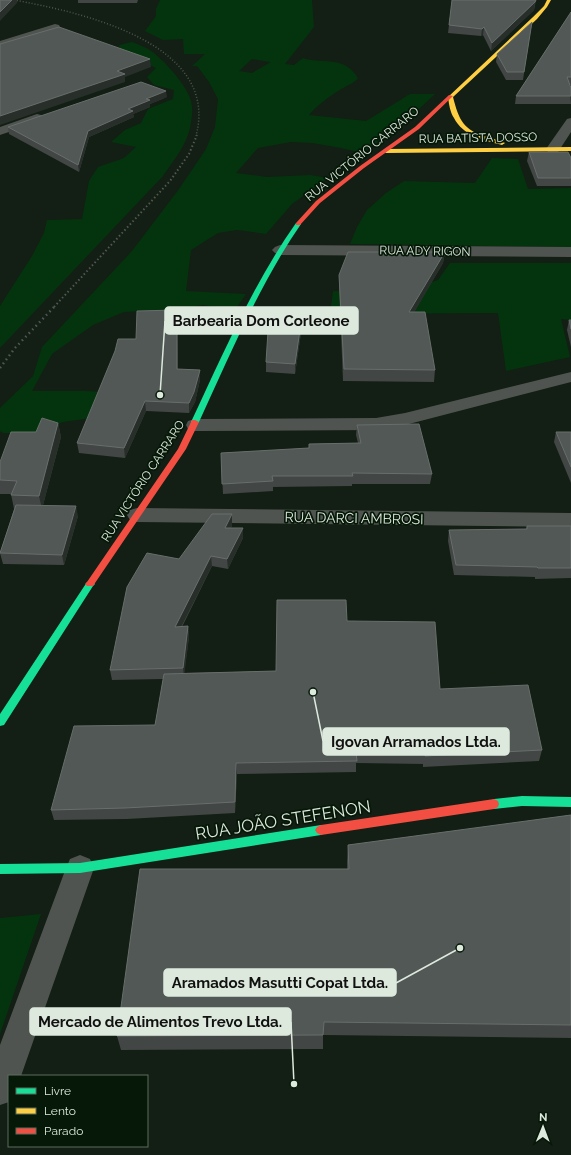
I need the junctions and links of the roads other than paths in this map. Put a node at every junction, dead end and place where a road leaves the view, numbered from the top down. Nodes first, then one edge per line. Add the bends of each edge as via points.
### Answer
1 (549, 0) edge
2 (55, 27) edge
3 (0, 45) edge
4 (450, 97) junction
5 (45, 116) edge
6 (571, 122) edge
7 (0, 131) edge
8 (547, 149) junction
9 (571, 149) edge
10 (386, 151) junction
11 (280, 250) junction
12 (571, 252) edge
13 (571, 377) edge
14 (195, 425) junction
15 (137, 515) junction
16 (571, 520) edge
17 (0, 722) edge
18 (571, 802) edge
19 (80, 868) junction
20 (0, 869) edge
21 (0, 1089) edge

1 - 4 main road, RUA VICTÓRIO CARRARO via 535,18
2 - 3 street
4 - 8 main road via 456,120 467,130 485,139
4 - 10 main road, RUA VICTÓRIO CARRARO via 417,128
5 - 7 street
6 - 8 street
8 - 9 main road, RUA BATISTA DOSSO
8 - 10 main road, RUA BATISTA DOSSO
10 - 11 main road, RUA VICTÓRIO CARRARO via 318,202
11 - 12 street, RUA ADY RIGON
11 - 14 main road, RUA VICTÓRIO CARRARO via 247,312
13 - 14 street via 376,424
14 - 15 main road, RUA VICTÓRIO CARRARO via 182,449
15 - 16 street, RUA DARCI AMBROSI
15 - 17 main road, RUA VICTÓRIO CARRARO
18 - 19 main road, RUA JOÃO STEFENON via 522,802 467,807
19 - 20 main road, RUA JOÃO STEFENON
19 - 21 street

